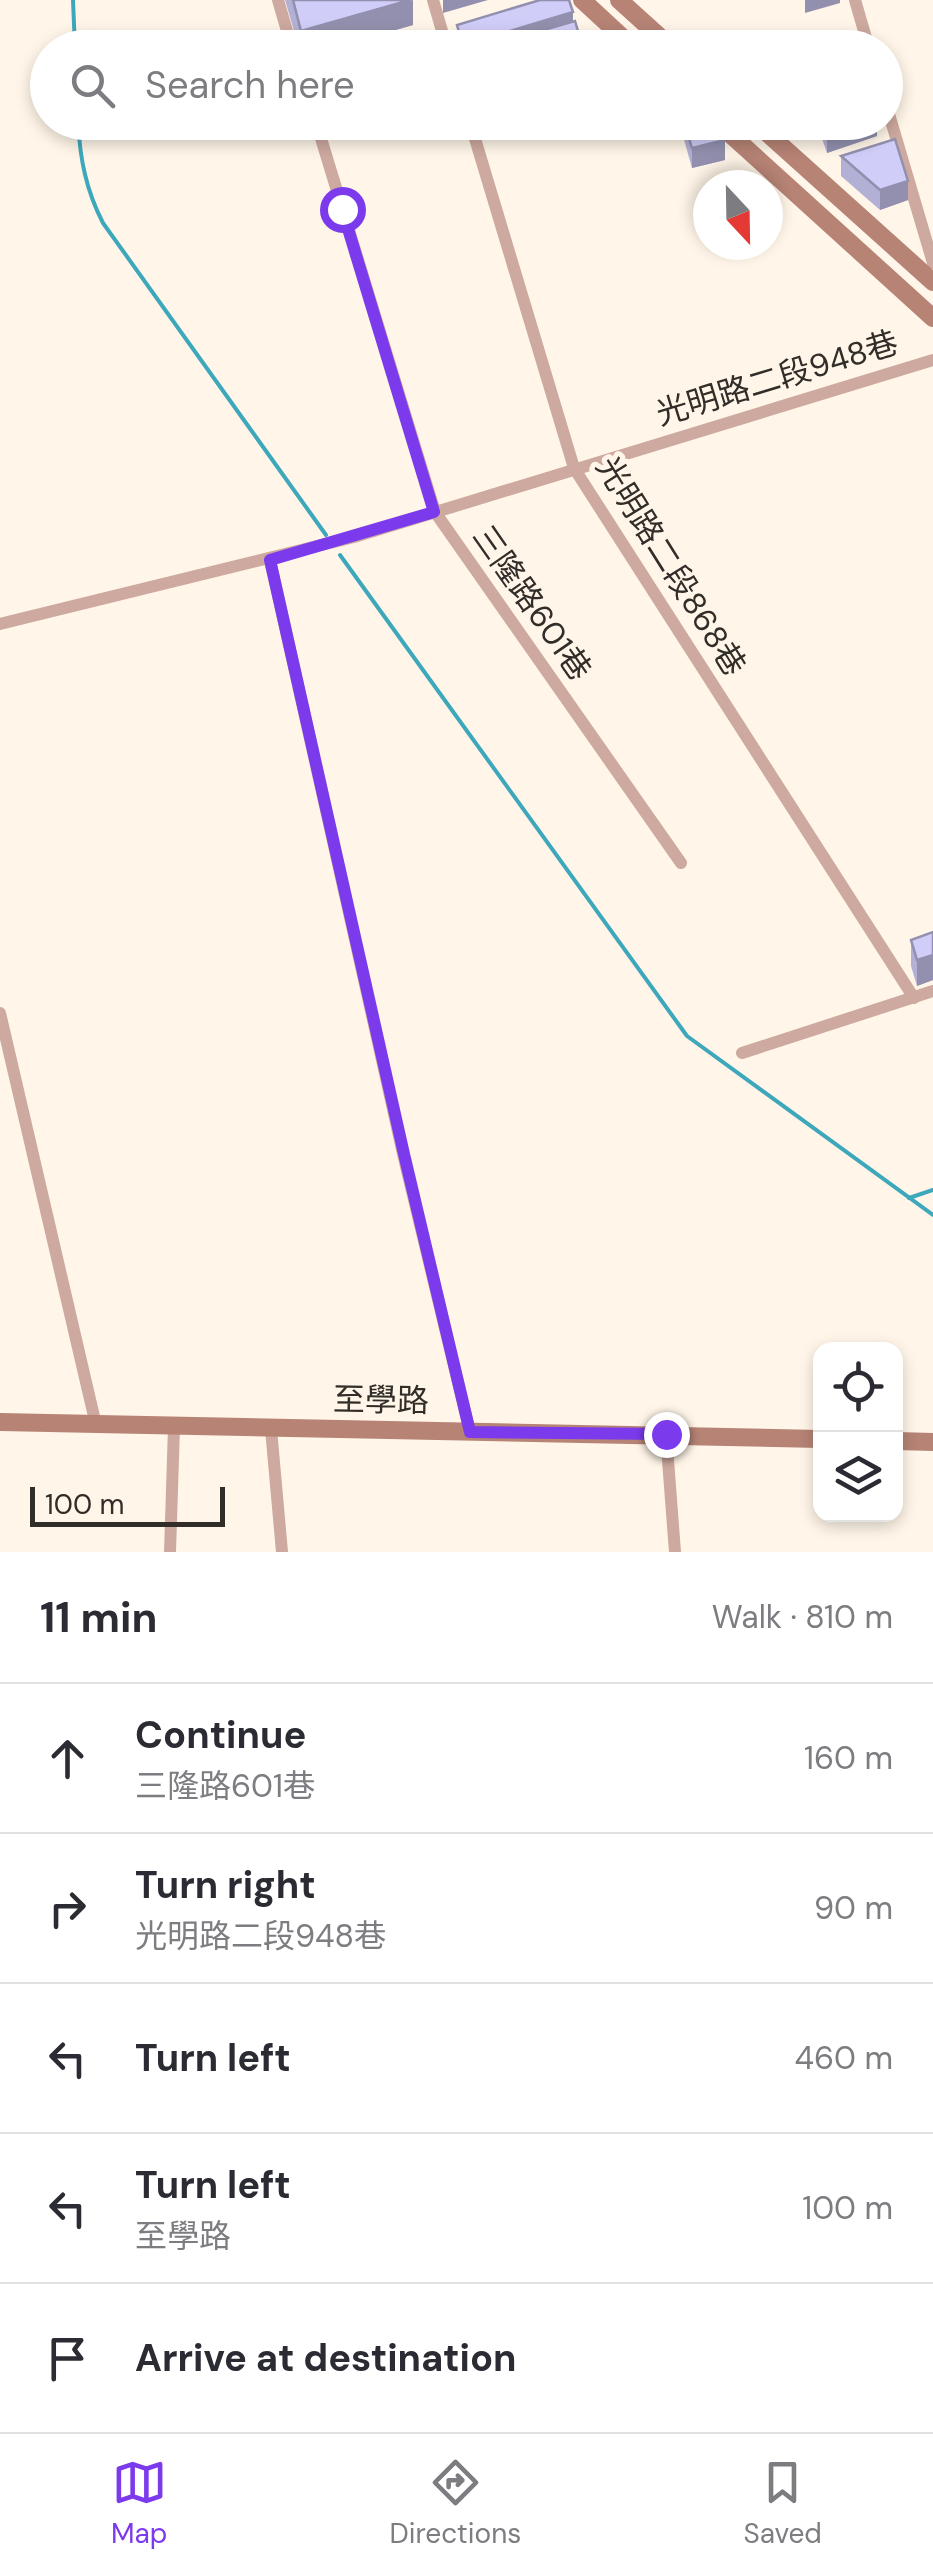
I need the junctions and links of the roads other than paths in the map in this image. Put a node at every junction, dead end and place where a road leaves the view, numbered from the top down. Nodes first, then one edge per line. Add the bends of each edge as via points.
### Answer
1 (278, 0) edge
2 (433, 0) edge
3 (582, 0) edge
4 (619, 0) edge
5 (854, 0) edge
6 (287, 30) edge
7 (442, 30) edge
8 (614, 30) edge
9 (652, 30) edge
10 (863, 30) edge
11 (321, 140) edge
12 (475, 140) edge
13 (737, 140) edge
14 (775, 140) edge
15 (897, 140) edge
16 (933, 263) edge
17 (933, 282) edge
18 (933, 318) edge
19 (933, 360) edge
20 (574, 468) junction
21 (434, 512) junction
22 (270, 560) junction
23 (0, 624) edge
24 (681, 863) dead end
25 (933, 991) edge
26 (914, 998) junction
27 (0, 1013) edge
28 (742, 1053) dead end
29 (0, 1422) edge
30 (96, 1425) junction
31 (174, 1427) junction
32 (272, 1429) junction
33 (470, 1432) junction
34 (666, 1434) junction
35 (813, 1439) edge
36 (903, 1441) edge
37 (933, 1442) edge
38 (170, 1552) edge
39 (282, 1552) edge
40 (675, 1552) edge

1 - 6 street
2 - 7 street
3 - 8 street
4 - 9 street
5 - 10 street
11 - 21 street, 三隆路601巷
12 - 20 street, 光明路二段868巷
13 - 18 street
14 - 17 street
15 - 16 street
19 - 20 street, 光明路二段948巷
20 - 21 street, 光明路二段948巷
20 - 26 street, 光明路二段868巷
21 - 22 street, 光明路二段948巷
21 - 24 street, 三隆路601巷
22 - 23 street, 光明路二段948巷
22 - 33 street
25 - 26 street
26 - 28 street
27 - 30 street
29 - 30 street, 至學路
30 - 31 street, 至學路
31 - 32 street, 至學路
31 - 38 street
32 - 33 street, 至學路
32 - 39 street
33 - 34 street, 至學路
34 - 35 street, 至學路
34 - 40 street
36 - 37 street

